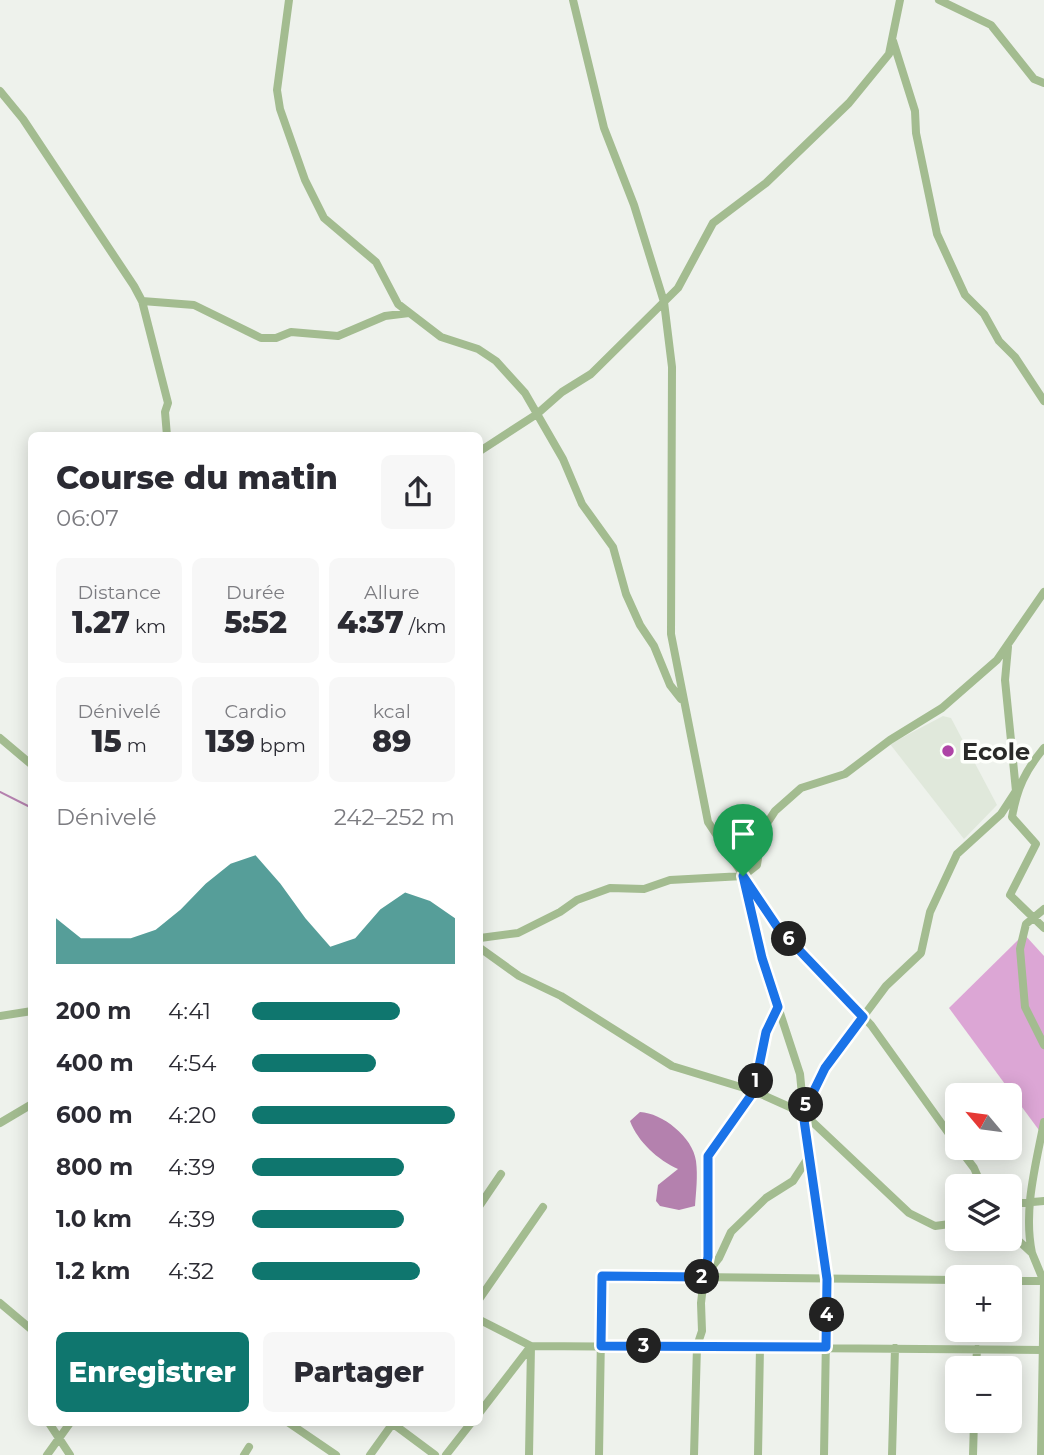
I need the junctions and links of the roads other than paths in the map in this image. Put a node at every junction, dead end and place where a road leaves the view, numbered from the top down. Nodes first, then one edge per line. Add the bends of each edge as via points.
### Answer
1 (289, 0) edge
2 (573, 0) edge
3 (900, 0) edge
4 (939, 0) edge
5 (893, 40) junction
6 (1044, 83) edge
7 (0, 91) edge
8 (142, 301) junction
9 (664, 302) junction
10 (409, 313) junction
11 (1044, 401) edge
12 (537, 414) junction
13 (167, 432) edge
14 (483, 448) edge
15 (1044, 592) edge
16 (1008, 644) junction
17 (683, 701) junction
18 (0, 738) edge
19 (1044, 748) edge
20 (28, 762) edge
21 (1016, 791) junction
22 (743, 876) junction
23 (1044, 909) edge
24 (1035, 919) junction
25 (1044, 928) edge
26 (483, 938) edge
27 (483, 950) edge
28 (778, 1007) junction
29 (28, 1012) edge
30 (0, 1016) edge
31 (863, 1017) junction
32 (1044, 1045) edge
33 (754, 1091) junction
34 (28, 1106) edge
35 (803, 1113) junction
36 (1044, 1122) edge
37 (0, 1124) edge
38 (945, 1129) edge
39 (808, 1158) junction
40 (501, 1174) dead end
41 (483, 1201) edge
42 (1044, 1201) edge
43 (1022, 1203) edge
44 (1031, 1203) junction
45 (543, 1207) dead end
46 (945, 1225) edge
47 (1022, 1244) edge
48 (1032, 1253) junction
49 (704, 1277) junction
50 (827, 1279) junction
51 (945, 1280) edge
52 (1022, 1281) edge
53 (1044, 1282) edge
54 (483, 1294) edge
55 (0, 1303) edge
56 (483, 1322) edge
57 (28, 1327) edge
58 (531, 1346) junction
59 (601, 1346) junction
60 (697, 1346) junction
61 (760, 1347) junction
62 (826, 1347) junction
63 (895, 1348) junction
64 (977, 1349) junction
65 (1043, 1350) edge
66 (977, 1356) edge
67 (1043, 1401) edge
68 (483, 1408) edge
69 (52, 1426) edge
70 (68, 1426) edge
71 (293, 1426) edge
72 (390, 1426) edge
73 (396, 1426) edge
74 (469, 1426) edge
75 (974, 1433) edge
76 (61, 1437) junction
77 (249, 1447) dead end
78 (47, 1455) edge
79 (70, 1455) edge
80 (244, 1455) edge
81 (336, 1455) edge
82 (370, 1455) edge
83 (435, 1455) edge
84 (446, 1455) edge
85 (529, 1455) edge
86 (599, 1455) edge
87 (694, 1455) edge
88 (758, 1455) edge
89 (824, 1455) edge
90 (892, 1455) edge
91 (973, 1455) edge
92 (1041, 1455) edge

1 - 10 street via 278,90 280,109 305,180 324,218 376,262 387,289
2 - 9 street via 604,128
3 - 5 street
4 - 6 street via 991,26 1034,79
5 - 9 street via 889,54 849,103 766,183 713,223 678,288
5 - 11 street via 915,111 937,234 965,295 984,314
7 - 8 street
8 - 10 street via 194,304 261,338 291,332 338,336 385,316
8 - 13 street via 168,403
9 - 12 street via 591,374
9 - 17 street via 672,368 671,634
10 - 12 street via 441,337 478,349 496,361 520,386
12 - 14 street
12 - 17 street via 582,504 613,548 640,625
15 - 16 street
16 - 21 street via 1005,680
16 - 22 street via 997,660 942,708 845,774 801,788 766,822 757,866
17 - 22 street via 708,822
18 - 20 street
19 - 21 street
21 - 24 street via 1012,817 1036,844 1010,895
21 - 31 street via 1001,814 957,854 930,912 921,953 886,986
22 - 26 street via 670,880 644,889 610,888 576,900 518,933
22 - 28 street
22 - 31 street via 778,928
23 - 24 street
24 - 25 street
24 - 32 street via 1026,924 1020,949 1025,1007
27 - 33 street via 671,1066
28 - 33 street via 766,1032
28 - 35 street via 800,1074
29 - 30 street
31 - 35 street via 825,1068
31 - 38 street
33 - 35 street
33 - 49 street via 708,1156
34 - 37 street
35 - 39 street
35 - 46 street via 909,1213 935,1226
36 - 44 street
39 - 49 street via 793,1181 766,1198 731,1232
39 - 50 street
40 - 41 street
42 - 44 street
43 - 44 street
44 - 48 street via 1028,1234
45 - 54 street
47 - 48 street
48 - 53 street
49 - 50 street
49 - 59 street via 602,1276
49 - 60 street
50 - 51 street
50 - 62 street
52 - 53 street
53 - 65 street
55 - 57 street
56 - 58 street
58 - 59 street
58 - 68 street
58 - 85 street
59 - 60 street
59 - 86 street
60 - 61 street
60 - 87 street
61 - 62 street
61 - 88 street
62 - 63 street
62 - 89 street
63 - 64 street
63 - 90 street
64 - 65 street
64 - 66 street
65 - 67 street
67 - 92 street
69 - 76 street
70 - 76 street
71 - 81 street
72 - 82 street
73 - 83 street
74 - 84 street
75 - 91 street
76 - 78 street
76 - 79 street
77 - 80 street

